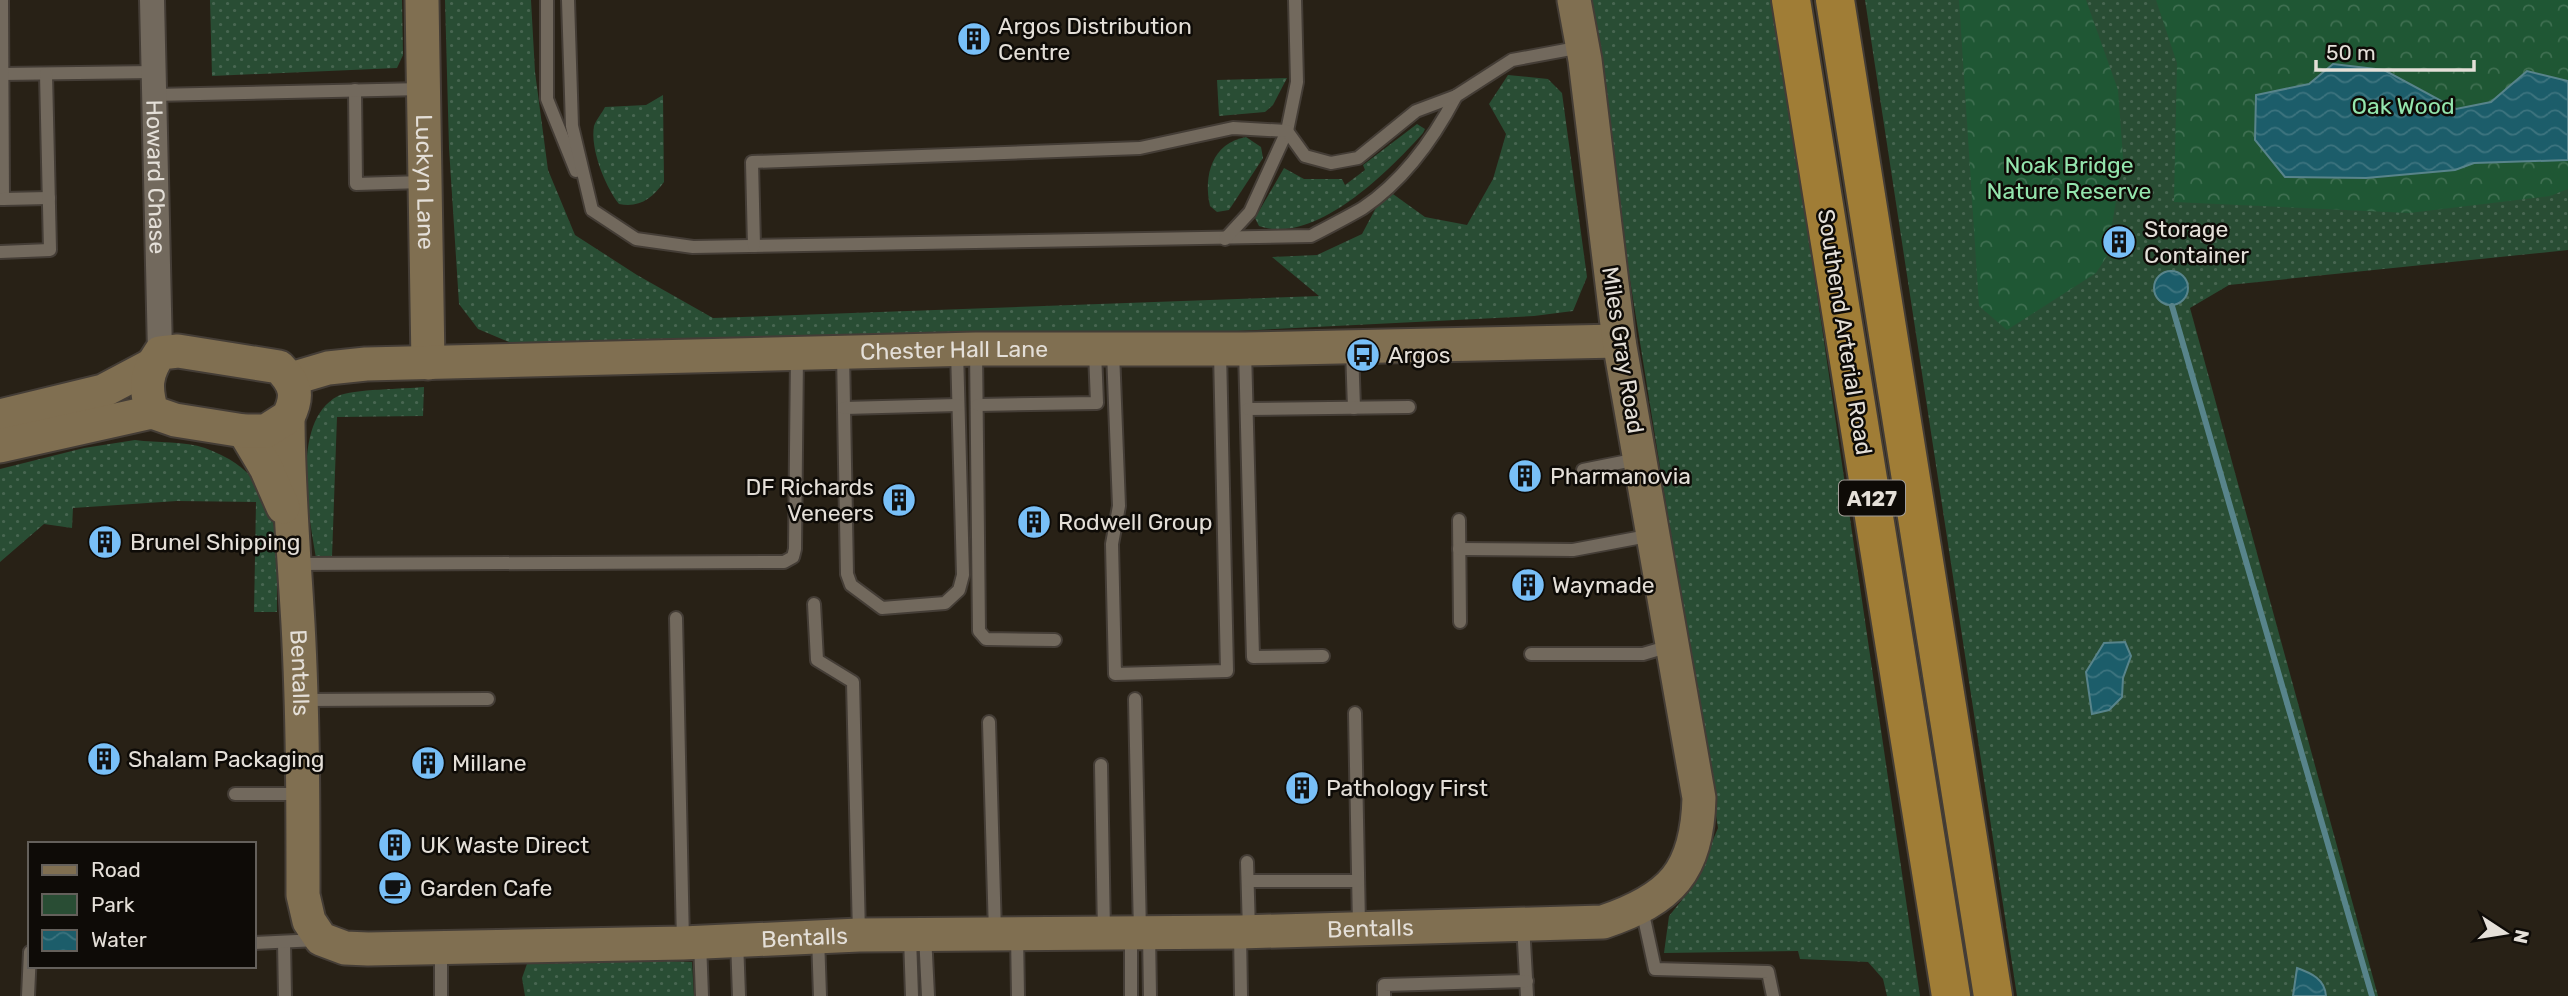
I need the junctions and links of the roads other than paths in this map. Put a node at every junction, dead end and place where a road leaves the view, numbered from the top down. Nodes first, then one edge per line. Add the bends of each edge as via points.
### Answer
1 (2, 0) edge
2 (152, 0) edge
3 (422, 0) edge
4 (547, 0) edge
5 (568, 0) edge
6 (1296, 0) edge
7 (1574, 0) edge
8 (1791, 0) edge
9 (1835, 0) edge
10 (1583, 47) junction
11 (2, 74) junction
12 (46, 74) junction
13 (154, 83) junction
14 (424, 89) junction
15 (355, 90) junction
16 (1456, 96) junction
17 (1287, 131) junction
18 (425, 182) junction
19 (49, 198) junction
20 (1, 199) edge
21 (592, 210) junction
22 (1225, 239) junction
23 (754, 246) junction
24 (0, 252) edge
25 (1619, 341) junction
26 (1352, 345) junction
27 (1104, 348) junction
28 (967, 349) junction
29 (1233, 349) junction
30 (843, 353) junction
31 (797, 354) junction
32 (156, 359) junction
33 (428, 363) junction
34 (290, 379) junction
35 (958, 405) junction
36 (978, 405) junction
37 (1409, 407) dead end
38 (844, 408) junction
39 (1354, 408) junction
40 (1248, 409) junction
41 (152, 412) junction
42 (0, 416) edge
43 (289, 417) junction
44 (244, 431) junction
45 (0, 446) edge
46 (1639, 458) junction
47 (1583, 470) dead end
48 (1459, 520) dead end
49 (290, 522) junction
50 (1653, 535) junction
51 (1459, 549) junction
52 (293, 564) junction
53 (814, 604) dead end
54 (677, 618) dead end
55 (1461, 622) dead end
56 (1055, 640) dead end
57 (1672, 646) junction
58 (1531, 654) dead end
59 (1323, 656) dead end
60 (488, 699) dead end
61 (1135, 699) dead end
62 (300, 700) junction
63 (1355, 713) dead end
64 (989, 722) dead end
65 (1101, 765) dead end
66 (234, 794) dead end
67 (302, 794) junction
68 (1247, 862) dead end
69 (1686, 862) joint
70 (1248, 881) junction
71 (1358, 881) junction
72 (1642, 908) junction
73 (1523, 924) junction
74 (1359, 929) junction
75 (1244, 931) junction
76 (1131, 933) junction
77 (917, 934) junction
78 (1006, 934) junction
79 (859, 935) junction
80 (818, 937) junction
81 (321, 939) junction
82 (737, 940) junction
83 (284, 942) junction
84 (691, 942) junction
85 (256, 943) edge
86 (440, 948) junction
87 (29, 968) edge
88 (1527, 981) junction
89 (28, 996) edge
90 (285, 996) edge
91 (441, 996) edge
92 (702, 996) edge
93 (739, 996) edge
94 (820, 996) edge
95 (912, 996) edge
96 (928, 996) edge
97 (1018, 996) edge
98 (1131, 996) edge
99 (1150, 996) edge
100 (1241, 996) edge
101 (1384, 996) edge
102 (1527, 996) edge
103 (1773, 996) edge
104 (1951, 996) edge
105 (1993, 996) edge

1 - 11 lane
2 - 13 street, Howard Chase
3 - 14 street, Luckyn Lane
4 - 21 lane via 547,99
5 - 21 lane via 572,126
6 - 17 lane via 1297,82
7 - 10 street, Miles Gray Road
8 - 104 highway, Southend Arterial Road / A127
9 - 105 highway, Southend Arterial Road / A127
10 - 16 lane via 1512,60
10 - 25 street, Miles Gray Road
11 - 12 lane
11 - 20 lane
12 - 13 lane
12 - 19 lane
13 - 15 lane
13 - 32 street, Howard Chase
14 - 15 lane
14 - 18 street, Luckyn Lane
15 - 18 lane via 356,184
16 - 17 lane via 1416,111 1358,158 1331,163 1305,156
16 - 22 lane via 1436,134 1363,208 1311,236
17 - 22 lane via 1250,212
17 - 23 lane via 1233,128 1140,148 752,162
18 - 33 street, Luckyn Lane
19 - 20 lane
19 - 24 lane via 50,250
21 - 23 lane via 636,239 693,247
22 - 23 lane
25 - 26 street, Chester Hall Lane
25 - 46 street, Miles Gray Road
26 - 29 street, Chester Hall Lane
26 - 39 lane
27 - 28 street, Chester Hall Lane
27 - 29 street, Chester Hall Lane
27 - 29 lane via 1119,506 1112,544 1115,674 1227,671
27 - 36 lane via 1097,403
28 - 30 street, Chester Hall Lane
28 - 35 lane
28 - 36 lane
29 - 40 lane
30 - 31 street, Chester Hall Lane
30 - 38 lane
31 - 33 street, Chester Hall Lane
31 - 52 lane via 795,549 793,557 784,562
32 - 34 street via 202,354 279,367
32 - 41 street via 145,386
32 - 42 street via 103,391
33 - 34 street, Chester Hall Lane via 328,368
34 - 43 street, Bentalls via 296,393
35 - 38 lane
35 - 38 lane via 964,575 959,590 945,603 882,608 851,585 848,574
36 - 56 lane via 979,631 986,639
37 - 39 lane
39 - 40 lane
40 - 59 lane via 1253,657
41 - 44 street
41 - 45 street
43 - 44 street via 267,431
43 - 49 street, Bentalls
44 - 49 street, Bentalls
46 - 47 lane
46 - 50 street, Miles Gray Road
48 - 51 lane
49 - 52 street, Bentalls
50 - 51 lane via 1573,550
50 - 57 street, Miles Gray Road
51 - 55 lane
52 - 62 street, Bentalls
53 - 79 lane via 817,660 853,682
54 - 84 lane
57 - 58 lane via 1643,654
57 - 69 street, Miles Gray Road via 1699,798 1698,832
60 - 62 lane
61 - 76 lane
62 - 67 street, Bentalls
63 - 71 lane
64 - 78 lane
65 - 76 lane
66 - 67 lane
67 - 81 street, Bentalls via 303,895 309,921
68 - 70 lane
69 - 72 street, Bentalls via 1668,891
70 - 71 lane
70 - 75 lane
71 - 74 lane
72 - 73 street, Bentalls via 1604,922
72 - 103 lane via 1656,969 1768,972
73 - 74 street, Bentalls
73 - 88 lane
74 - 75 street, Bentalls
75 - 76 street, Bentalls
75 - 100 lane
76 - 78 street, Bentalls
76 - 98 lane
76 - 99 lane
77 - 78 street, Bentalls
77 - 79 street, Bentalls
77 - 95 lane
77 - 96 lane
78 - 97 lane
79 - 80 street, Bentalls
80 - 82 street, Bentalls
80 - 94 lane
81 - 83 lane
81 - 86 street, Bentalls via 345,947
82 - 84 street, Bentalls
82 - 93 lane
83 - 85 lane
83 - 90 lane
84 - 86 street, Bentalls
84 - 92 lane
86 - 91 lane
87 - 89 lane
88 - 101 lane via 1384,985
88 - 102 lane

